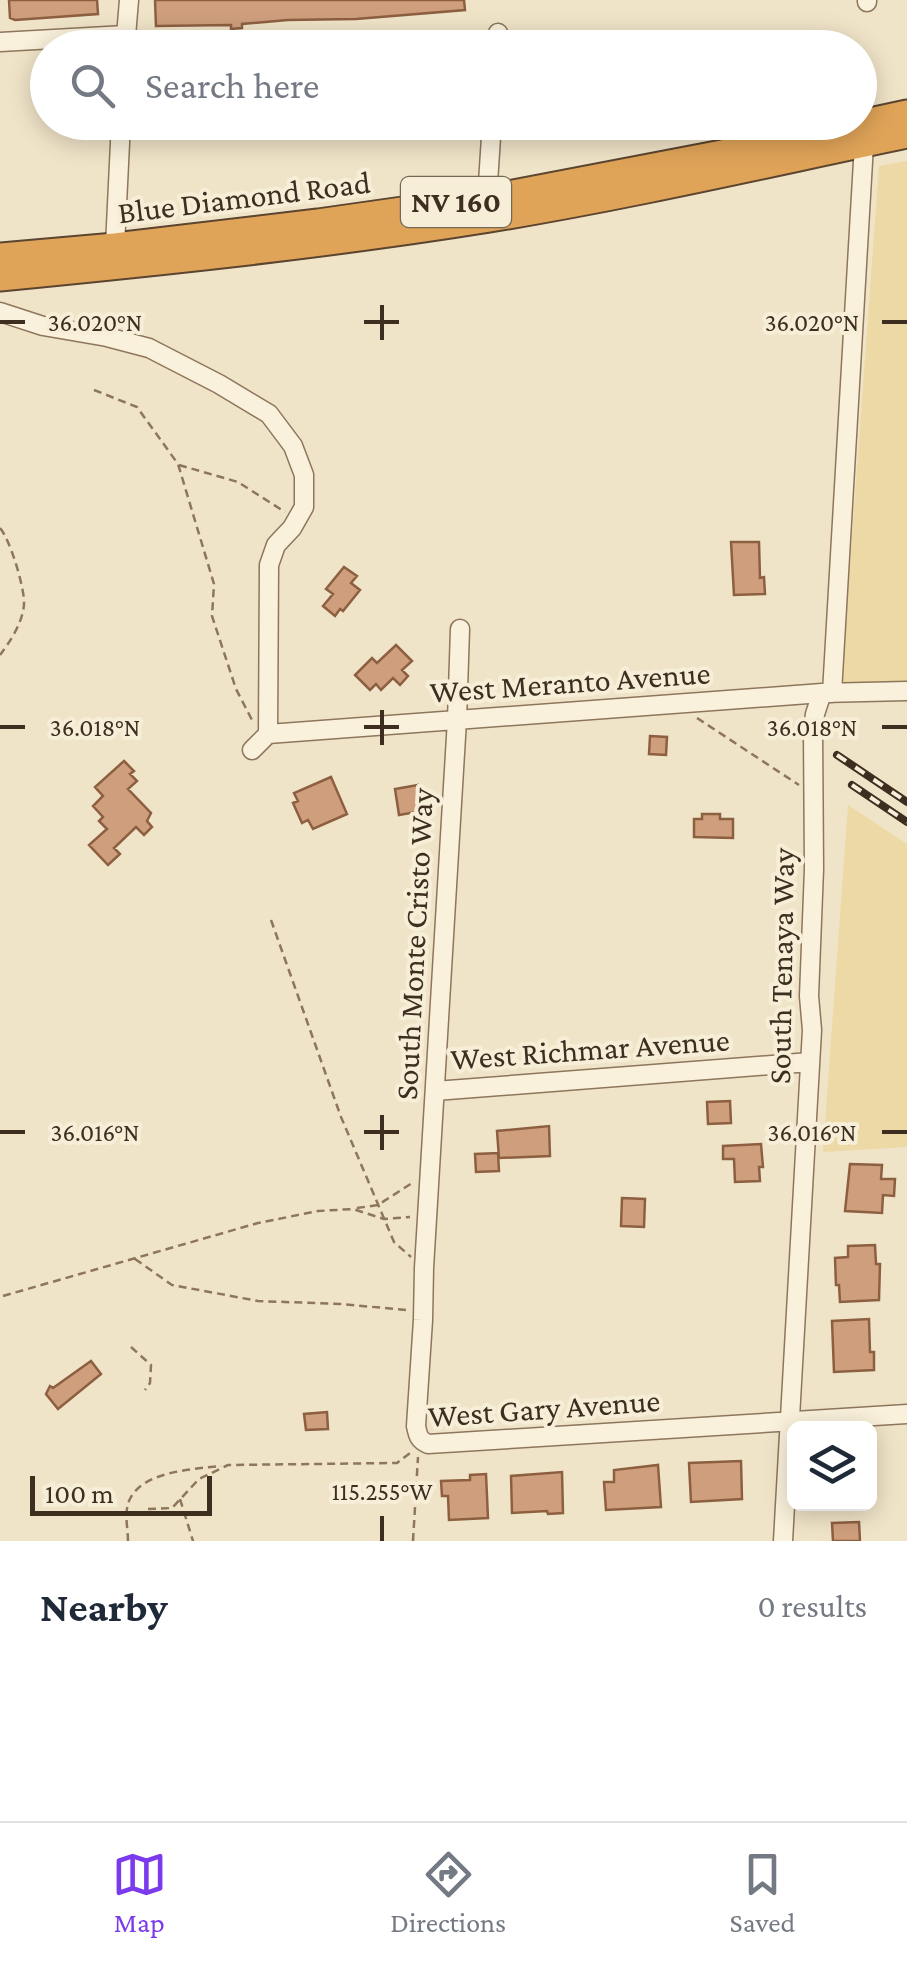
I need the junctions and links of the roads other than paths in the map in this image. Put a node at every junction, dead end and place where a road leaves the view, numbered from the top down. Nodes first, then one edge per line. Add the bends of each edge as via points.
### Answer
1 (128, 0) edge
2 (126, 30) edge
3 (30, 40) edge
4 (0, 42) edge
5 (907, 113) edge
6 (877, 119) edge
7 (907, 135) edge
8 (120, 140) edge
9 (491, 140) edge
10 (782, 140) edge
11 (864, 144) junction
12 (488, 198) junction
13 (115, 246) junction
14 (0, 256) edge
15 (0, 278) edge
16 (0, 312) edge
17 (460, 629) dead end
18 (907, 691) edge
19 (827, 693) junction
20 (457, 720) junction
21 (268, 734) junction
22 (252, 750) dead end
23 (810, 1062) junction
24 (435, 1091) junction
25 (907, 1414) edge
26 (789, 1421) edge
27 (804, 1421) edge
28 (787, 1422) edge
29 (421, 1441) joint
30 (787, 1462) edge
31 (783, 1541) edge

1 - 2 street
3 - 4 street
5 - 6 highway, Blue Diamond Road / NV 160
7 - 11 highway, Blue Diamond Road / NV 160
8 - 13 street
9 - 12 street
10 - 12 highway, Blue Diamond Road / NV 160
11 - 15 highway, Blue Diamond Road / NV 160 via 492,218
11 - 19 street, South Tenaya Way
12 - 13 highway, Blue Diamond Road / NV 160
13 - 14 highway, Blue Diamond Road / NV 160
16 - 21 street via 149,348 269,414 292,446 304,475 304,507 269,565
17 - 20 street, South Monte Cristo Way
18 - 19 street, West Meranto Avenue
19 - 20 street, West Meranto Avenue
19 - 23 street, South Tenaya Way via 815,714
20 - 21 street, West Meranto Avenue
20 - 24 street, South Monte Cristo Way
21 - 22 street
23 - 24 street, West Richmar Avenue
23 - 26 street, South Tenaya Way
24 - 29 street, South Monte Cristo Way via 416,1426
25 - 27 street, West Gary Avenue
28 - 29 street, West Gary Avenue
30 - 31 street, South Tenaya Way

